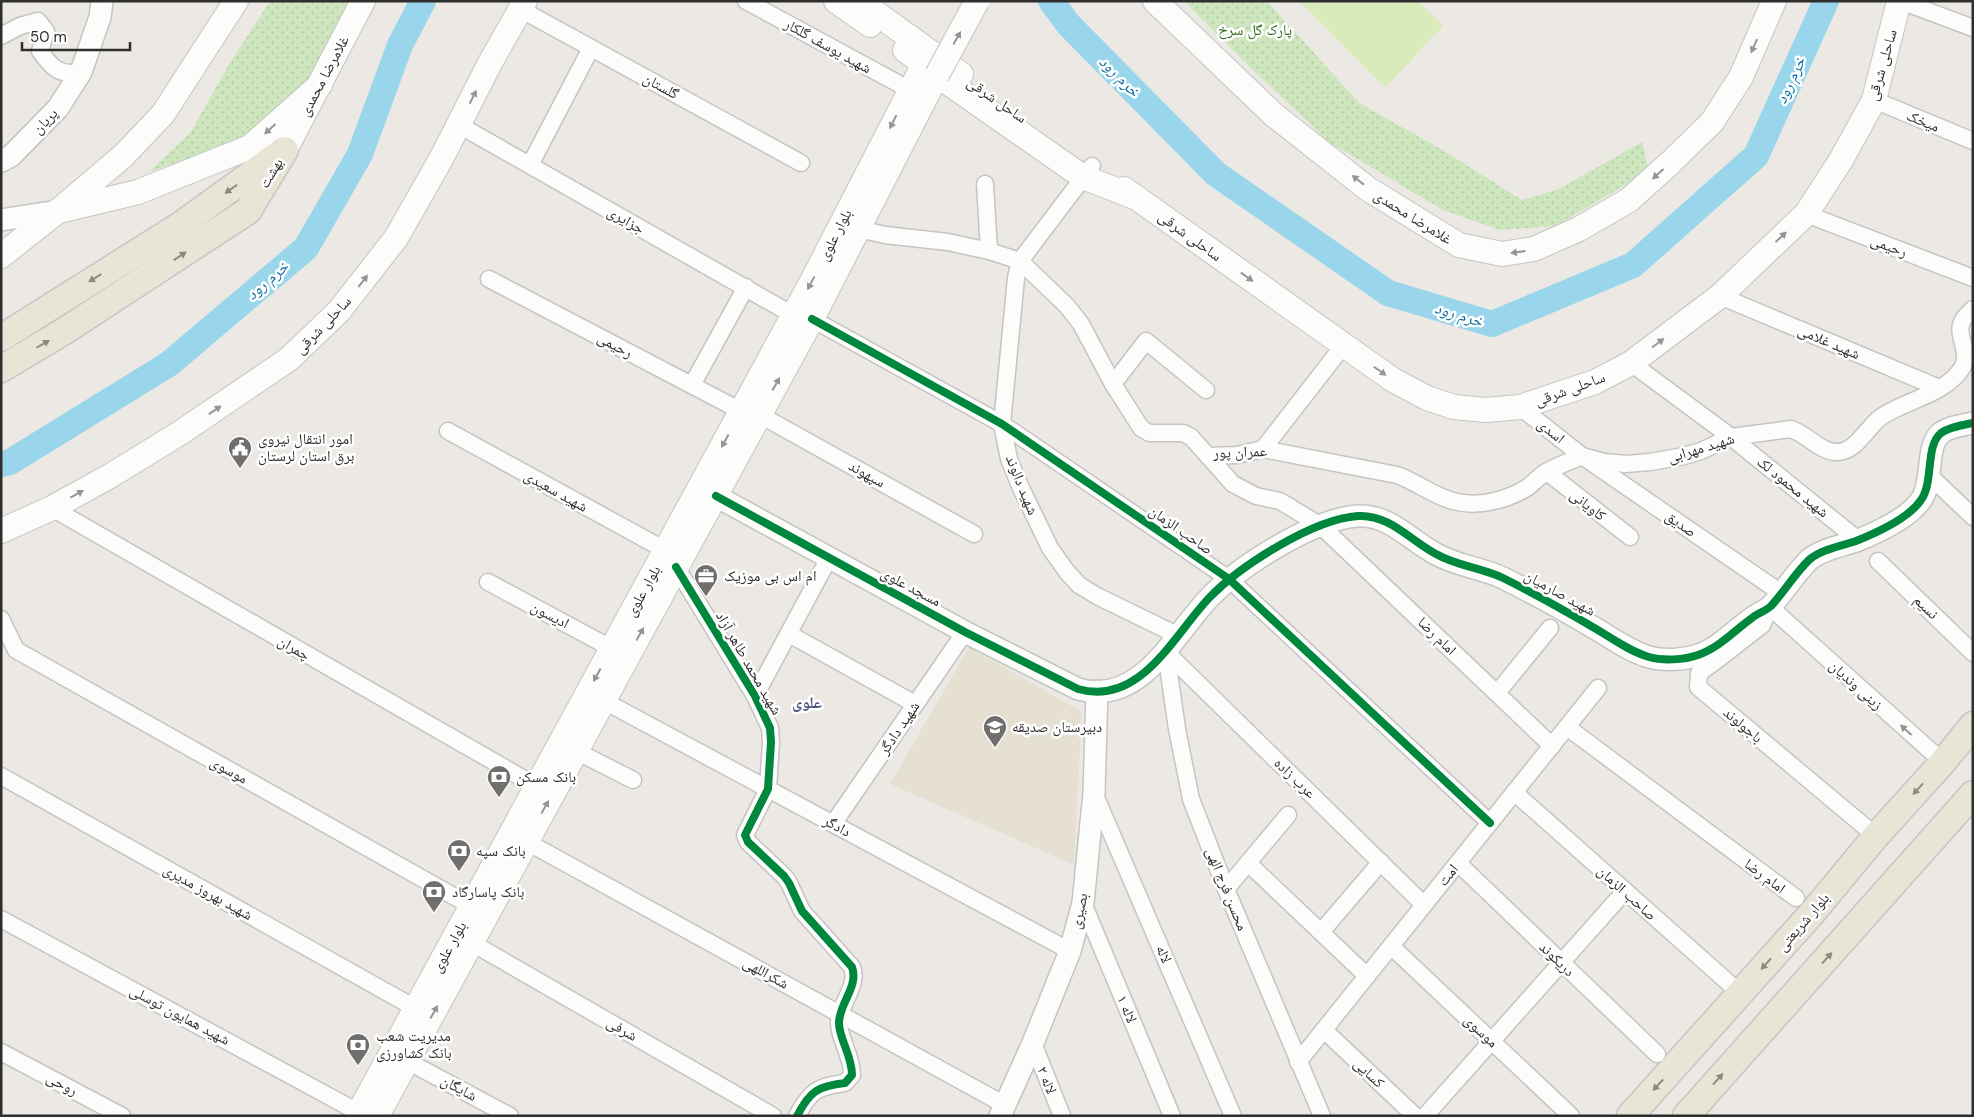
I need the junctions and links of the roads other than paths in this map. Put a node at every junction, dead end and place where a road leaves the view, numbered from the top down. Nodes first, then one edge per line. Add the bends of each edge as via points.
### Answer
1 (102, 1) edge
2 (236, 1) edge
3 (363, 1) edge
4 (746, 1) edge
5 (836, 1) edge
6 (859, 1) edge
7 (959, 1) edge
8 (977, 1) edge
9 (1155, 1) edge
10 (1774, 1) edge
11 (1900, 1) edge
12 (523, 5) edge
13 (1973, 28) edge
14 (1, 36) edge
15 (591, 48) junction
16 (930, 69) junction
17 (81, 72) junction
18 (320, 85) junction
19 (910, 90) junction
20 (1874, 100) junction
21 (459, 125) junction
22 (1973, 141) edge
23 (285, 150) junction
24 (123, 156) junction
25 (1, 161) edge
26 (801, 164) dead end
27 (530, 165) junction
28 (1088, 172) junction
29 (985, 184) dead end
30 (138, 192) junction
31 (1137, 198) joint
32 (58, 211) junction
33 (1806, 214) junction
34 (1, 220) edge
35 (859, 229) junction
36 (5, 251) edge
37 (989, 251) junction
38 (1020, 261) junction
39 (1973, 278) edge
40 (489, 279) dead end
41 (746, 288) junction
42 (1720, 296) junction
43 (1973, 309) edge
44 (803, 317) junction
45 (1, 338) edge
46 (1343, 346) junction
47 (1631, 363) junction
48 (1, 369) edge
49 (1114, 384) junction
50 (692, 385) junction
51 (1939, 388) junction
52 (1206, 390) dead end
53 (1520, 407) junction
54 (750, 413) junction
55 (1973, 423) edge
56 (1002, 424) junction
57 (448, 432) dead end
58 (1731, 438) junction
59 (1263, 449) junction
60 (1208, 456) junction
61 (1582, 456) junction
62 (1547, 472) junction
63 (1930, 476) junction
64 (716, 496) junction
65 (52, 508) junction
66 (1973, 517) edge
67 (1321, 526) junction
68 (1, 531) edge
69 (974, 534) dead end
70 (1630, 537) dead end
71 (1858, 540) junction
72 (829, 558) junction
73 (671, 559) junction
74 (1878, 561) dead end
75 (1229, 580) junction
76 (488, 582) dead end
77 (1775, 600) junction
78 (1, 619) edge
79 (1550, 628) dead end
80 (966, 632) junction
81 (789, 634) junction
82 (1173, 644) junction
83 (612, 648) junction
84 (1973, 653) edge
85 (1598, 688) dead end
86 (1097, 692) junction
87 (1497, 693) junction
88 (755, 696) junction
89 (604, 701) junction
90 (916, 704) junction
91 (1973, 725) edge
92 (1567, 727) junction
93 (1552, 746) junction
94 (576, 751) junction
95 (1943, 762) junction
96 (1, 776) edge
97 (633, 780) dead end
98 (536, 786) junction
99 (768, 789) junction
100 (1094, 792) junction
101 (1514, 792) junction
102 (1973, 794) edge
103 (1288, 815) dead end
104 (1490, 823) junction
105 (833, 824) junction
106 (1876, 836) junction
107 (527, 842) junction
108 (1381, 862) junction
109 (1248, 863) junction
110 (1458, 863) junction
111 (1226, 889) junction
112 (1625, 892) junction
113 (1796, 898) dead end
114 (1083, 903) junction
115 (1424, 905) junction
116 (471, 906) junction
117 (1, 919) edge
118 (1322, 932) junction
119 (472, 943) junction
120 (1391, 946) junction
121 (1070, 951) junction
122 (1561, 963) junction
123 (1367, 976) junction
124 (1740, 993) junction
125 (415, 1008) junction
126 (840, 1014) junction
127 (1324, 1030) junction
128 (1492, 1041) junction
129 (1033, 1043) junction
130 (1, 1052) edge
131 (1657, 1054) dead end
132 (407, 1061) junction
133 (1298, 1062) junction
134 (1002, 1110) edge
135 (364, 1115) edge
136 (122, 1116) edge
137 (510, 1116) edge
138 (773, 1116) edge
139 (797, 1116) edge
140 (1062, 1116) edge
141 (1172, 1116) edge
142 (1233, 1116) edge
143 (1322, 1116) edge
144 (1414, 1116) edge
145 (1424, 1116) edge
146 (1571, 1116) edge
147 (1630, 1116) edge
148 (1686, 1116) edge

1 - 17 street, پریان via 100,17
2 - 24 main road via 163,114
3 - 18 main road, غلامرضا محمدی
4 - 19 street, شهید یوسف گلکار
5 - 16 main road
6 - 28 main road, ساحل شرقی
7 - 16 main road
16 -> 8 main road, bridge
10 -> 9 main road, غلامرضا محمدی via 1740,77 1712,122 1671,162 1629,200 1579,229 1534,249 1502,254 1459,245 1368,189 1274,115
11 - 13 street
11 - 20 main road, ساحلی شرقی
12 - 15 street, گلستان
21 -> 12 main road, ساحلی شرقی
14 - 17 street via 20,26 38,22 46,31 40,51 50,66 68,75
15 - 26 street, گلستان
15 - 27 street
16 - 19 main road, بلوار علوی
16 - 28 main road
16 - 35 main road, بلوار علوی
17 - 25 street, پریان via 58,108 11,156
18 - 23 main road, غلامرضا محمدی
18 -> 30 main road via 250,147
19 -> 44 main road, بلوار علوی
20 - 22 street, میخک
20 - 33 main road, ساحلی شرقی
21 - 27 street, جزایری
65 -> 21 main road, ساحلی شرقی via 180,433 290,360 339,311 396,238
23 -> 45 main road, بهشت via 179,226
48 -> 23 main road, بهشت via 248,211
24 - 30 main road via 116,171 118,179 130,191
24 - 32 main road
27 - 41 street, جزایری
28 - 31 main road, ساحل شرقی
28 - 38 street
29 - 37 street
30 - 32 main road
31 -> 46 main road, ساحلی شرقی
32 - 34 street
32 - 36 main road
33 - 39 street, رحیمی
42 -> 33 main road, ساحلی شرقی
35 - 37 street, عمران پور
35 - 44 main road, بلوار علوی
37 - 38 street, عمران پور
38 - 49 street, عمران پور via 1072,312
38 - 56 street, شهید دالوند
40 - 50 street, رحیمی
41 - 44 street, جزایری
41 - 50 street
47 -> 42 main road, ساحلی شرقی
42 - 51 street, شهید غلامی
43 - 51 street, شهید مهرابی via 1960,327 1965,349 1962,368
44 - 54 main road, بلوار علوی
44 - 56 street, صاحب الزمان
46 -> 53 main road, ساحلی شرقی via 1393,380 1427,398 1454,407 1486,410
46 - 59 street
47 - 53 main road, ساحلی شرقی via 1595,382
47 - 58 street, شهید محمود لک
49 - 52 street via 1146,341
49 - 60 street, عمران پور via 1141,428 1149,433 1191,437
50 - 54 street, رحیمی
51 - 58 street, شهید مهرابی via 1881,417 1849,450 1830,451 1791,429
53 - 61 street, اسدی
54 - 64 main road, بلوار علوی
54 - 69 street, سپهوند
54 -> 73 main road, بلوار علوی
55 - 63 street, شهید صارمیان via 1942,432 1934,442
56 - 75 street, صاحب الزمان
56 - 82 street, شهید دالوند via 1009,459 1020,486 1050,548 1067,572 1079,584
57 - 73 street, شهید سعیدی
58 - 61 street, شهید مهرابی via 1693,454 1650,462 1626,464
58 - 71 street, شهید محمود لک
59 - 60 street, عمران پور via 1236,455
59 - 62 street, عمران پور via 1397,475 1454,502 1475,504 1507,497
60 - 67 street, امام رضا via 1233,484 1256,496 1280,501
61 - 62 street, عمران پور
61 - 77 street, صدیق
62 - 70 street, کاویانی
63 - 66 street
63 - 71 street, شهید صارمیان via 1923,499 1908,514
64 - 72 street, مسجد علوی
64 - 73 main road, بلوار علوی
65 - 68 main road, ساحلی شرقی
65 - 98 street, چمران
67 - 75 street, شهید صارمیان via 1296,536
67 - 77 street, شهید صارمیان via 1358,516 1390,524 1448,561 1500,576 1650,658 1698,655 1714,647
67 - 87 street, امام رضا
71 - 77 street, شهید صارمیان via 1812,558
72 - 80 street, مسجد علوی
72 - 81 street
73 - 83 main road, بلوار علوی
73 - 88 street, شهید محمد طاهر آزاد
89 -> 73 main road, بلوار علوی
74 - 84 street, نسیم
75 - 82 street, شهید صارمیان via 1194,615
75 - 104 street, صاحب الزمان
76 - 83 street, ادیسون
95 -> 77 street, زینی وندیان
77 - 106 street, باجولوند via 1762,624 1699,673 1698,687
78 - 116 street, موسوی via 16,650
79 - 87 street
80 - 86 street, مسجد علوی via 1078,689
80 - 90 street, شهید دادگر
81 - 88 street
81 - 90 street
82 - 86 street, شهید صارمیان via 1142,676
82 - 108 street, عرب زاده
82 - 111 street, محسن فرج الهی via 1177,729 1191,799
83 -> 98 main road, بلوار علوی
85 - 92 street, امت
86 - 100 street, بصیری
87 - 93 street, امام رضا
88 - 99 street, شهید محمد طاهر آزاد via 770,728
89 - 94 main road, بلوار علوی
89 - 99 street, دادگر
90 - 105 street, شهید دادگر
91 - 95 main road, بلوار شریعتی
92 - 93 street, امت
92 - 113 street, امام رضا
93 - 101 street, امت
94 - 97 street
107 -> 94 main road, بلوار علوی
95 -> 106 main road, بلوار شریعتی
96 - 125 street, شهید بهروز مدیری
98 - 116 main road, بلوار علوی
99 - 105 street, دادگر
99 - 126 street, شهید محمد طاهر آزاد via 745,835 748,842 790,883 802,911 852,967 855,977
100 - 114 street, بصیری
100 - 142 street, لاله
101 - 104 street, امت
101 - 112 street, صاحب الزمان
148 -> 102 main road
103 - 109 street
104 - 110 street, امت
105 - 121 street, دادگر
106 -> 124 main road, بلوار شریعتی via 1814,912
107 - 119 main road, بلوار علوی
107 - 126 street, شکراللهی
108 - 115 street, عرب زاده
108 - 118 street
109 - 111 street
109 - 118 street
110 - 115 street, امت
110 - 122 street, دریکوند
111 - 133 street, محسن فرج الهی
112 - 122 street
112 - 124 street, صاحب الزمان
114 - 121 street, بصیری
114 - 141 street, لاله ۱
115 - 120 street, امت
116 - 125 main road, بلوار علوی
117 - 135 street, شهید همایون توسلی
118 - 123 street
132 -> 119 main road, بلوار علوی
119 - 138 street, شرفی
120 - 123 street, امت
120 - 128 street, موسوی
121 - 129 street, بصیری
122 - 128 street
122 - 131 street, دریکوند
123 - 127 street, امت
124 -> 147 main road, بلوار شریعتی
125 - 135 main road, بلوار علوی
126 - 134 street, شکراللهی
126 - 139 street via 839,1024 852,1064 852,1075 845,1083 814,1090
127 - 133 street, امت
127 - 144 street, کسایی
128 - 145 street
128 - 146 street, موسوی
129 - 134 street, بصیری
129 - 140 street, لاله ۲
130 - 136 street, روحی
132 - 135 main road, بلوار علوی
132 - 137 street, شایگان
133 - 143 street, محسن فرج الهی

